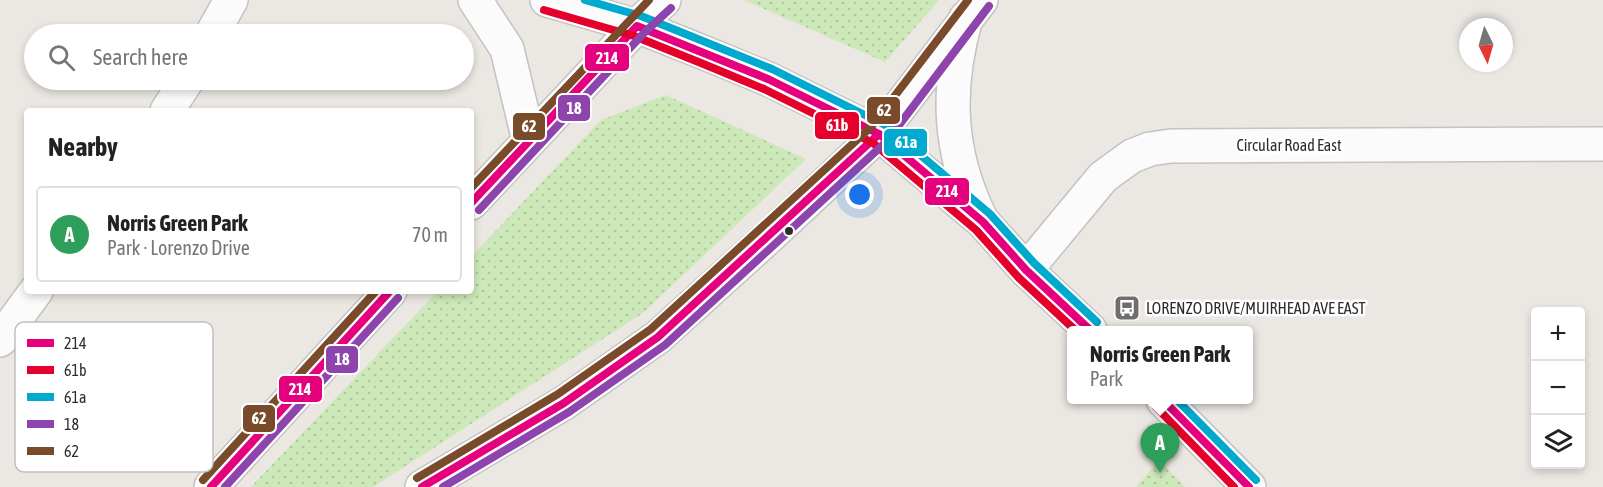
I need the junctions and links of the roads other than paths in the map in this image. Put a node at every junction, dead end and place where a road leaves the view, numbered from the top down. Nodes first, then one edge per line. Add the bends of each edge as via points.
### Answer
1 (231, 0) edge
2 (475, 0) edge
3 (547, 0) edge
4 (664, 0) edge
5 (973, 9) edge
6 (218, 24) edge
7 (637, 26) junction
8 (180, 90) edge
9 (168, 108) edge
10 (879, 134) junction
11 (529, 141) junction
12 (1603, 144) edge
13 (474, 200) edge
14 (982, 222) junction
15 (1026, 270) junction
16 (34, 294) edge
17 (387, 294) edge
18 (1086, 326) edge
19 (0, 340) edge
20 (1168, 404) edge
21 (211, 487) edge
22 (422, 487) edge
23 (1250, 487) edge

1 - 6 street
2 - 11 street via 507,49
3 - 7 street
4 - 7 street
5 - 10 street
5 - 14 street via 957,51 954,129 966,183
7 - 10 street via 768,79
7 - 11 street
8 - 9 street
10 - 14 street
10 - 22 street via 658,337 564,403
11 - 13 street
12 - 15 street, Circular Road East via 1150,149 1132,156 1103,177
14 - 15 street
15 - 18 street
16 - 19 street
17 - 21 street
20 - 23 street

